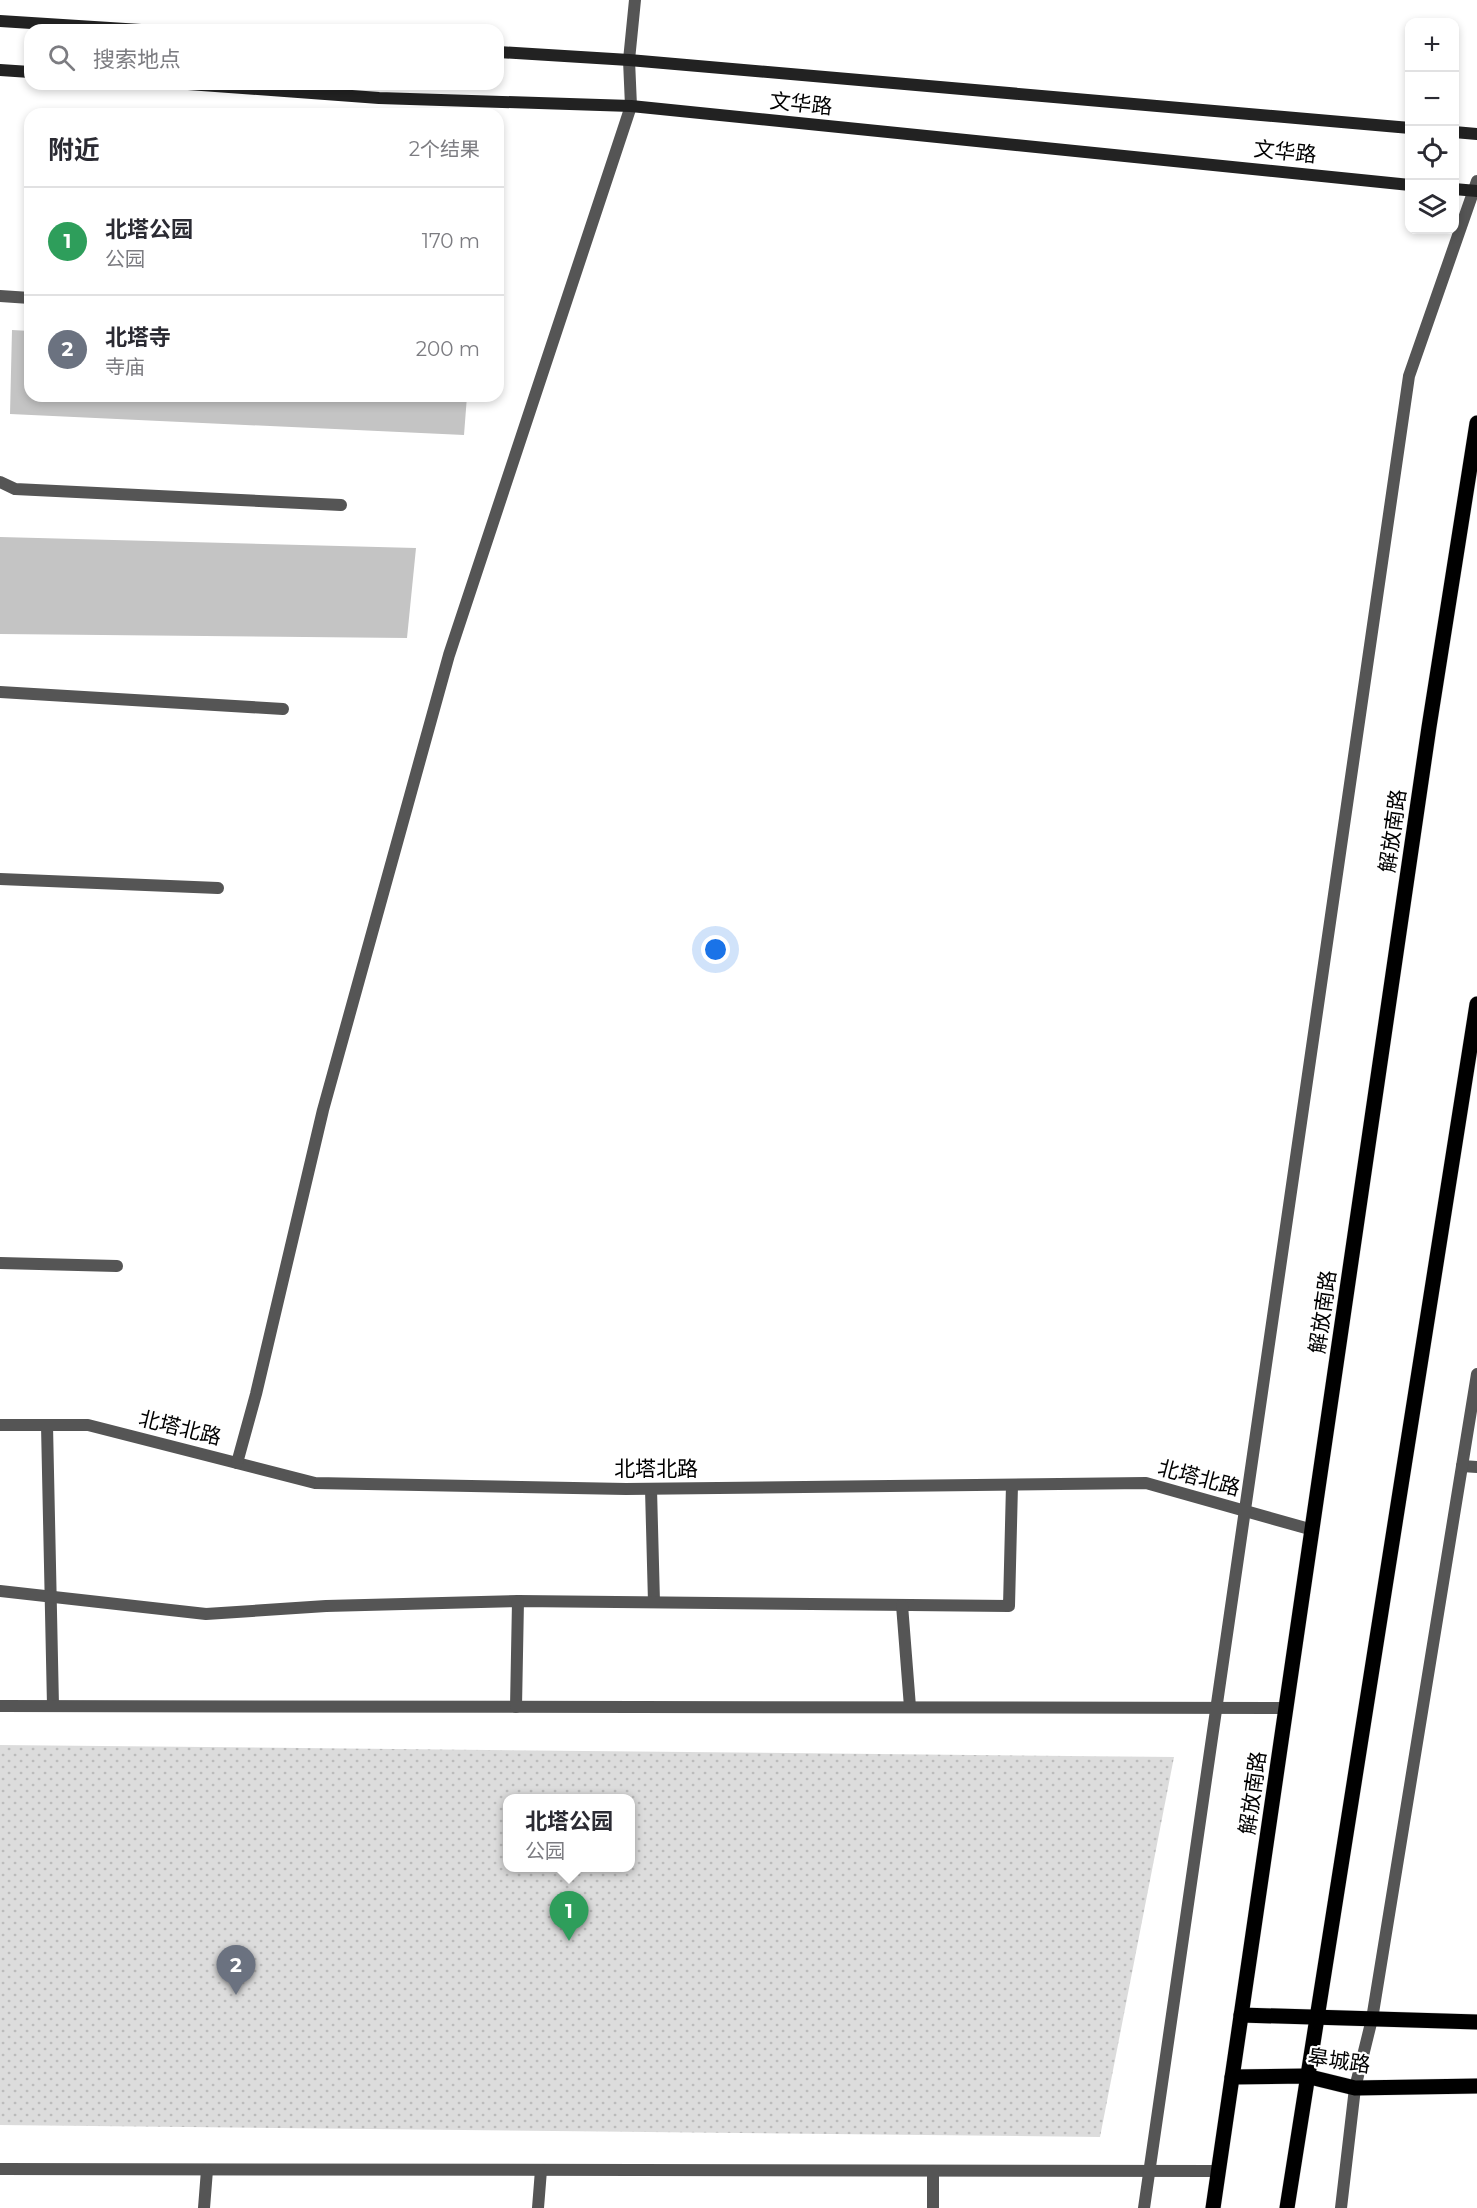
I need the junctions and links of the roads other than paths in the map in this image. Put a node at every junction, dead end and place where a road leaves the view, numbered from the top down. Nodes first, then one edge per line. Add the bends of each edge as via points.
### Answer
1 (635, 0) edge
2 (0, 21) edge
3 (47, 24) edge
4 (504, 52) edge
5 (629, 60) junction
6 (0, 70) edge
7 (24, 72) edge
8 (270, 90) edge
9 (631, 106) junction
10 (1405, 128) edge
11 (1459, 132) edge
12 (1477, 134) edge
13 (1405, 184) edge
14 (1476, 188) edge
15 (1459, 189) edge
16 (0, 296) edge
17 (24, 298) edge
18 (1477, 423) edge
19 (0, 482) edge
20 (341, 505) dead end
21 (0, 692) edge
22 (283, 709) dead end
23 (0, 879) edge
24 (218, 888) dead end
25 (1477, 1004) edge
26 (0, 1263) edge
27 (117, 1266) dead end
28 (1477, 1374) edge
29 (0, 1425) edge
30 (47, 1425) junction
31 (237, 1463) junction
32 (1462, 1466) junction
33 (1477, 1467) edge
34 (1012, 1485) junction
35 (651, 1489) junction
36 (1244, 1510) junction
37 (1313, 1530) junction
38 (0, 1591) edge
39 (50, 1596) junction
40 (518, 1601) junction
41 (654, 1602) junction
42 (902, 1605) junction
43 (0, 1706) edge
44 (53, 1706) junction
45 (516, 1707) junction
46 (910, 1707) junction
47 (1215, 1708) junction
48 (1287, 1708) junction
49 (1241, 2015) junction
50 (1315, 2017) junction
51 (1372, 2019) junction
52 (1477, 2022) edge
53 (1306, 2076) junction
54 (1232, 2077) junction
55 (1477, 2086) edge
56 (1355, 2088) junction
57 (0, 2169) edge
58 (207, 2170) junction
59 (541, 2170) junction
60 (933, 2170) junction
61 (1149, 2171) junction
62 (1218, 2171) junction
63 (204, 2208) edge
64 (538, 2208) edge
65 (933, 2208) edge
66 (1144, 2208) edge
67 (1213, 2208) edge
68 (1287, 2208) edge
69 (1341, 2208) edge

1 - 5 street
2 - 3 main road
4 - 5 main road, 文华路
5 - 9 street
5 - 10 main road, 文华路
6 - 7 main road
8 - 9 main road, 文华路 via 379,98
9 - 13 main road, 文华路
9 - 31 street via 449,655 323,1110
11 - 12 main road
14 - 15 main road
14 - 36 street via 1409,376
16 - 17 street
18 - 37 main road, 解放南路
19 - 20 street via 15,489
21 - 22 street
23 - 24 street
25 - 50 main road
26 - 27 street
28 - 32 street
29 - 30 street, 北塔北路
30 - 31 street, 北塔北路 via 88,1425
30 - 39 street
31 - 35 street, 北塔北路 via 315,1483
32 - 33 street
32 - 51 street
34 - 35 street, 北塔北路
34 - 36 street, 北塔北路 via 1146,1483
34 - 42 street via 1009,1606
35 - 41 street
36 - 37 street, 北塔北路
36 - 47 street
37 - 48 main road, 解放南路
38 - 39 street
39 - 40 street via 206,1614
39 - 44 street
40 - 41 street
40 - 45 street
41 - 42 street
42 - 46 street
43 - 44 street
44 - 45 street
45 - 46 street
46 - 47 street
47 - 48 street
47 - 61 street
48 - 49 main road, 解放南路
49 - 50 main road, 皋城路
49 - 54 main road, 解放南路
50 - 51 main road, 皋城路
50 - 53 main road
51 - 52 main road, 皋城路
51 - 56 street
53 - 54 main road, 皋城路
53 - 56 main road, 皋城路
53 - 68 main road
54 - 62 main road, 解放南路
55 - 56 main road, 皋城路
56 - 69 street
57 - 58 street
58 - 59 street
58 - 63 street
59 - 60 street
59 - 64 street
60 - 61 street
60 - 65 street
61 - 62 street
61 - 66 street
62 - 67 main road, 解放南路

